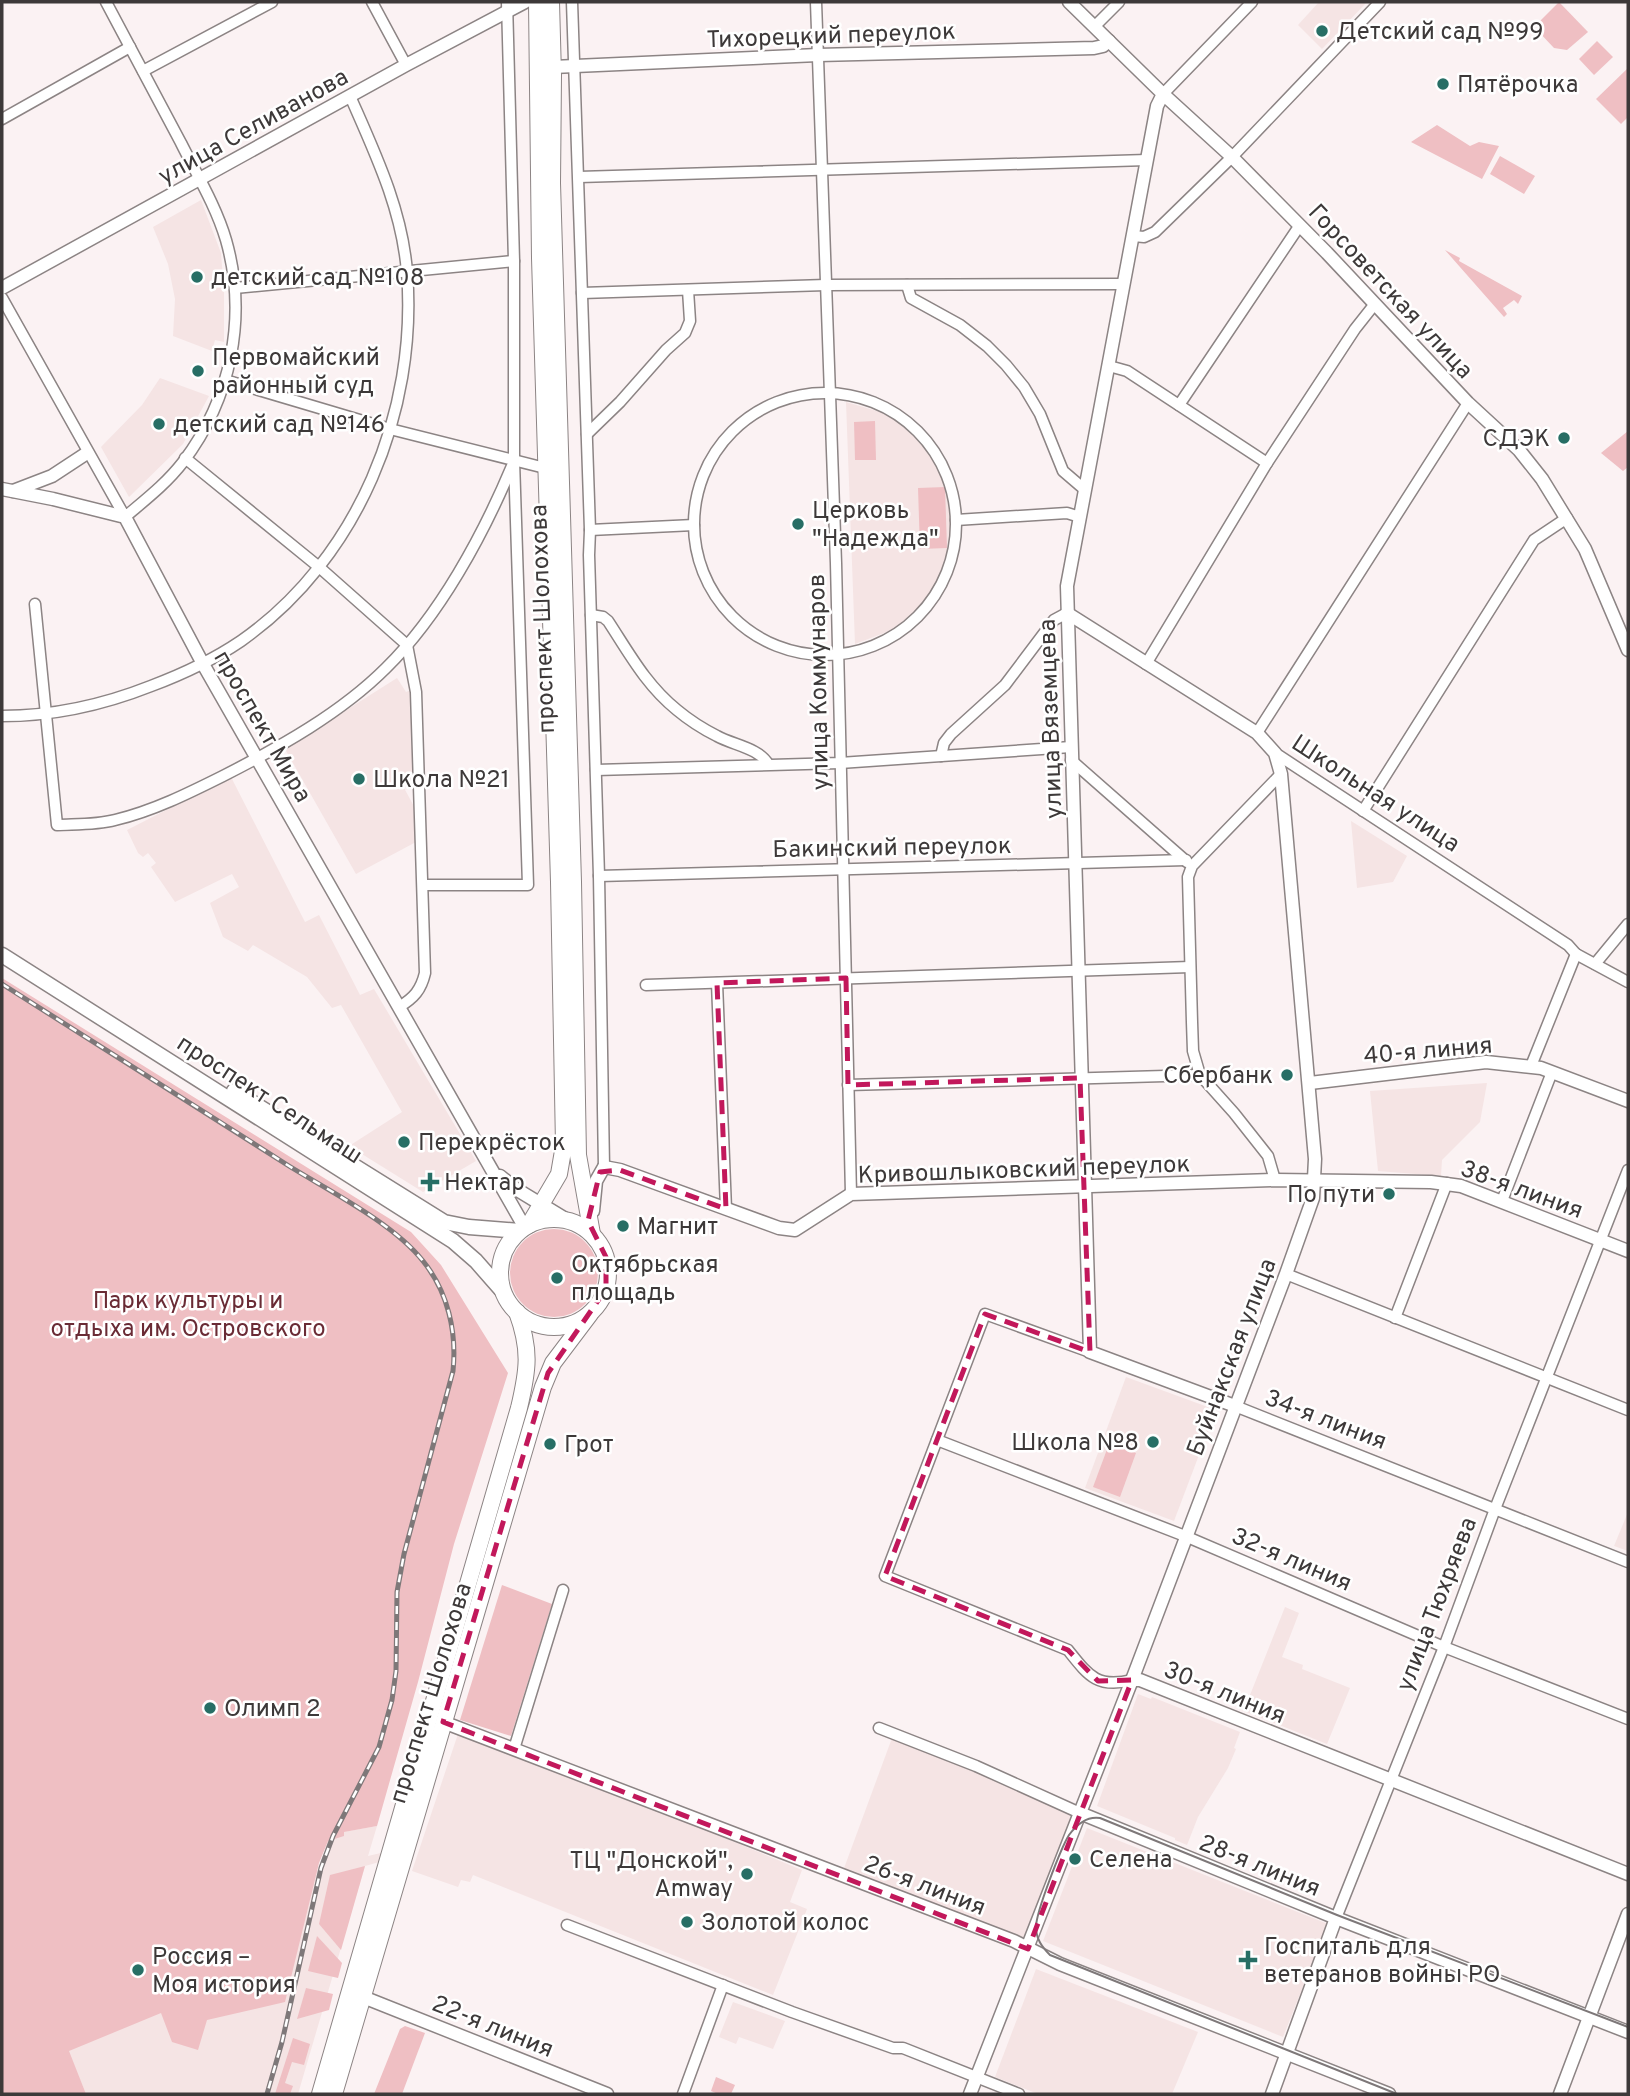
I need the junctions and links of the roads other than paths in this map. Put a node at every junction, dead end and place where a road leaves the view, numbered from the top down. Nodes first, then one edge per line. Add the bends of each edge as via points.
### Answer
1 (106, 2) edge
2 (272, 2) edge
3 (373, 2) edge
4 (525, 2) edge
5 (537, 2) edge
6 (551, 2) edge
7 (572, 2) edge
8 (816, 2) edge
9 (1069, 2) edge
10 (1119, 2) edge
11 (1252, 2) edge
12 (1380, 2) edge
13 (507, 6) edge
14 (1095, 26) junction
15 (1109, 41) junction
16 (130, 47) junction
17 (818, 55) junction
18 (405, 65) junction
19 (573, 65) junction
20 (553, 66) junction
21 (143, 71) junction
22 (1163, 94) junction
23 (350, 96) junction
24 (2, 119) edge
25 (1232, 157) junction
26 (1147, 160) junction
27 (822, 171) junction
28 (579, 177) junction
29 (200, 180) junction
30 (1300, 225) junction
31 (1133, 236) junction
32 (513, 261) junction
33 (407, 272) junction
34 (1124, 284) junction
35 (826, 285) junction
36 (908, 285) junction
37 (2, 288) edge
38 (235, 288) junction
39 (688, 290) junction
40 (582, 293) junction
41 (2, 298) edge
42 (1374, 305) junction
43 (1109, 366) junction
44 (225, 380) junction
45 (831, 393) junction
46 (1468, 403) junction
47 (1179, 405) junction
48 (390, 429) junction
49 (587, 434) junction
50 (87, 453) junction
51 (186, 458) junction
52 (514, 461) junction
53 (1266, 463) junction
54 (545, 468) junction
55 (52, 476) junction
56 (1084, 489) junction
57 (6, 490) edge
58 (53, 499) junction
59 (125, 517) junction
60 (1080, 517) junction
61 (1567, 518) junction
62 (956, 520) junction
63 (694, 525) junction
64 (590, 530) junction
65 (319, 568) junction
66 (35, 604) dead end
67 (1067, 612) junction
68 (591, 615) junction
69 (407, 645) junction
70 (1628, 650) edge
71 (837, 654) junction
72 (203, 664) junction
73 (1146, 664) junction
74 (44, 713) junction
75 (2, 716) edge
76 (1257, 733) junction
77 (1071, 753) junction
78 (1275, 753) junction
79 (940, 756) junction
80 (257, 759) junction
81 (840, 763) junction
82 (768, 764) junction
83 (596, 770) junction
84 (1282, 774) junction
85 (1363, 811) junction
86 (1189, 863) junction
87 (1075, 865) junction
88 (842, 869) junction
89 (600, 876) junction
90 (423, 885) junction
91 (1628, 924) edge
92 (2, 944) edge
93 (1576, 954) junction
94 (2, 955) edge
95 (1595, 964) junction
96 (1190, 967) junction
97 (1078, 971) junction
98 (846, 978) junction
99 (1628, 982) edge
100 (717, 983) junction
101 (646, 985) dead end
102 (399, 1007) junction
103 (1531, 1066) junction
104 (1552, 1072) junction
105 (1200, 1075) junction
106 (1080, 1078) junction
107 (1310, 1083) junction
108 (849, 1085) junction
109 (1628, 1101) edge
110 (578, 1157) junction
111 (603, 1164) junction
112 (1628, 1170) edge
113 (495, 1171) junction
114 (1275, 1180) junction
115 (1314, 1180) junction
116 (1447, 1183) junction
117 (1086, 1187) junction
118 (851, 1194) junction
119 (1502, 1201) junction
120 (541, 1206) junction
121 (726, 1209) junction
122 (567, 1220) junction
123 (525, 1228) junction
124 (590, 1228) junction
125 (1601, 1240) junction
126 (1628, 1251) edge
127 (1286, 1274) junction
128 (504, 1293) junction
129 (516, 1312) junction
130 (590, 1314) junction
131 (1395, 1318) junction
132 (1090, 1352) junction
133 (1545, 1379) junction
134 (1235, 1406) junction
135 (1628, 1410) edge
136 (937, 1440) junction
137 (1495, 1509) junction
138 (1185, 1536) junction
139 (1628, 1562) edge
140 (563, 1590) dead end
141 (1444, 1647) junction
142 (1132, 1680) junction
143 (1628, 1719) edge
144 (443, 1722) junction
145 (879, 1728) dead end
146 (514, 1749) junction
147 (1389, 1781) junction
148 (1080, 1813) junction
149 (1628, 1874) edge
150 (1628, 1914) edge
151 (1336, 1918) junction
152 (567, 1925) dead end
153 (1028, 1950) junction
154 (723, 1985) junction
155 (363, 1997) junction
156 (1590, 2017) junction
157 (1628, 2032) edge
158 (1287, 2054) junction
159 (977, 2077) junction
160 (320, 2094) edge
161 (334, 2094) edge
162 (607, 2094) edge
163 (683, 2094) edge
164 (970, 2094) edge
165 (1018, 2094) edge
166 (1272, 2094) edge
167 (1389, 2094) edge
168 (1560, 2094) edge

1 - 16 street
2 - 21 street
3 - 18 street
4 - 13 street, улица Селиванова
5 - 54 main road, проспект Шолохова
6 - 20 main road, проспект Шолохова
7 - 19 street
8 - 17 street, улица Коммунаров
9 - 14 street, Горсоветская улица
10 - 14 street
11 - 22 street
12 - 25 street
13 - 18 street, улица Селиванова
13 - 32 street
14 - 15 street, Горсоветская улица
15 - 17 street, Тихорецкий переулок via 1094,48
15 - 22 street, Горсоветская улица
16 - 21 street
16 - 24 street
17 - 19 street, Тихорецкий переулок
17 - 27 street, улица Коммунаров
18 - 23 street, улица Селиванова
19 - 20 street, Тихорецкий переулок
19 - 28 street
20 - 110 main road, проспект Шолохова via 552,183
21 - 29 street
22 - 25 street, Горсоветская улица
22 - 26 street, улица Вяземцева
23 - 29 street, улица Селиванова
23 - 33 street via 401,227
25 - 30 street, Горсоветская улица
25 - 31 street via 1155,232
26 - 27 street
26 - 31 street, улица Вяземцева
27 - 28 street
27 - 35 street, улица Коммунаров
28 - 40 street
29 - 37 street, улица Селиванова
29 - 38 street via 225,238
30 - 42 street, Горсоветская улица
30 - 47 street
31 - 34 street, улица Вяземцева
32 - 33 street
32 - 52 street
33 - 38 street
33 - 48 street via 407,352
34 - 36 street
34 - 43 street, улица Вяземцева
35 - 36 street
35 - 39 street
35 - 45 street, улица Коммунаров
36 - 56 street via 911,298 960,325 1006,365 1040,414 1063,471
38 - 44 street via 234,344
39 - 40 street
39 - 49 street via 690,321 685,333
40 - 49 street
41 - 50 street, проспект Мира
42 - 46 street, Горсоветская улица
42 - 53 street
43 - 47 street via 1127,371
43 - 56 street, улица Вяземцева
44 - 48 street
44 - 51 street via 206,426
45 - 62 street via 854,395 883,406 930,445 945,471
45 - 63 street via 781,401 754,414 734,431 703,476
45 - 71 street, улица Коммунаров
46 - 61 street, Горсоветская улица via 1519,450
46 - 76 street
47 - 53 street
48 - 52 street
48 - 65 street via 364,495
49 - 64 street
50 - 55 street
50 - 59 street, проспект Мира
51 - 59 street
51 - 65 street
52 - 54 street
52 - 69 street via 471,548
52 - 90 street via 527,886
53 - 73 street
54 - 120 main road, проспект Шолохова via 564,1145 559,1174
55 - 57 street
55 - 58 street
56 - 60 street, улица Вяземцева
57 - 58 street
58 - 59 street
59 - 72 street, проспект Мира
60 - 62 street via 1067,513
60 - 67 street, улица Вяземцева via 1067,586
61 - 70 street, Горсоветская улица
61 - 85 street via 1534,540
62 - 71 street via 950,563 924,610 885,640
63 - 64 street
63 - 71 street via 696,546 713,592 737,621 786,649
64 - 68 street
65 - 69 street
65 - 72 street via 263,623
66 - 74 street
67 - 73 street, Школьная улица
67 - 77 street, улица Вяземцева
67 - 79 street via 1054,620 1005,685 951,734
68 - 82 street via 608,621 643,675 677,710 720,738 758,753
68 - 83 street
69 - 80 street via 345,702
69 - 90 street via 416,692
71 - 81 street, улица Коммунаров
72 - 74 street via 127,696
72 - 80 street, проспект Мира
73 - 76 street, Школьная улица
74 - 75 street
74 - 80 street via 57,825 115,820 187,794
76 - 78 street, Школьная улица
77 - 79 street
77 - 86 street
77 - 87 street, улица Вяземцева
78 - 84 street, Буйнакская улица
78 - 85 street, Школьная улица
79 - 81 street
80 - 102 street, проспект Мира
81 - 82 street
81 - 88 street, улица Коммунаров
82 - 83 street
83 - 89 street
84 - 86 street
84 - 107 street, Буйнакская улица
85 - 93 street, Школьная улица via 1569,945
86 - 87 street, Бакинский переулок
86 - 96 street
87 - 88 street, Бакинский переулок
87 - 97 street, улица Вяземцева
88 - 89 street, Бакинский переулок
88 - 98 street, улица Коммунаров
89 - 111 street
90 - 102 street via 425,973 414,997
91 - 95 street
92 - 123 main road, проспект Сельмаш via 433,1216 455,1225
93 - 95 street, Школьная улица
93 - 103 street
94 - 128 main road, проспект Сельмаш via 453,1241
95 - 99 street, Школьная улица
96 - 97 street
96 - 105 street via 1194,1051
97 - 98 street
97 - 106 street, улица Вяземцева
98 - 100 street
98 - 108 street, улица Коммунаров
100 - 101 street
100 - 121 street
102 - 113 street, проспект Мира
103 - 104 street, 40-я линия
103 - 107 street, 40-я линия via 1486,1062
104 - 109 street, 40-я линия
104 - 119 street
105 - 106 street
105 - 114 street via 1268,1156
106 - 108 street
106 - 117 street, улица Вяземцева
107 - 115 street, Буйнакская улица
108 - 118 street, улица Коммунаров
110 - 111 street
110 - 124 main road, проспект Шолохова
111 - 121 street, Кривошлыковский переулок
111 - 124 street
112 - 125 street, улица Тюхряева
113 - 120 street, проспект Мира
113 - 123 street, проспект Мира
114 - 115 street, Кривошлыковский переулок
114 - 117 street, Кривошлыковский переулок
115 - 116 street, 38-я линия
115 - 127 street, Буйнакская улица via 1313,1198
116 - 119 street, 38-я линия
116 - 131 street
117 - 118 street, Кривошлыковский переулок
117 - 132 street, улица Вяземцева
118 - 121 street, Кривошлыковский переулок via 795,1230
119 - 125 street, 38-я линия
120 - 122 street, проспект Мира
120 - 123 main road, проспект Шолохова
122 - 123 main road via 542,1220
122 - 124 main road
123 - 128 main road via 502,1259
124 - 130 main road via 606,1257 608,1278 601,1301
125 - 126 street, 38-я линия
125 - 133 street, улица Тюхряева
127 - 131 street
127 - 134 street, Буйнакская улица
128 - 129 main road
129 - 130 main road via 551,1327 569,1325
129 - 160 main road, проспект Шолохова via 527,1340 526,1380 519,1408
130 - 144 main road, проспект Шолохова via 553,1363 543,1387
131 - 133 street
132 - 134 street, 34-я линия
132 - 136 street, 34-я линия via 985,1314
133 - 135 street
133 - 137 street, улица Тюхряева
134 - 137 street, 34-я линия
134 - 138 street, Буйнакская улица
136 - 138 street, 32-я линия
136 - 142 street, 30-я линия via 885,1576 1068,1650 1098,1681 1117,1684
137 - 139 street, 34-я линия
137 - 141 street, улица Тюхряева
138 - 141 street, 32-я линия
138 - 142 street, Буйнакская улица
140 - 146 street
141 - 143 street, 32-я линия
141 - 147 street, улица Тюхряева
142 - 147 street, 30-я линия
142 - 148 street, Буйнакская улица
144 - 146 street, 26-я линия
144 - 155 main road, проспект Шолохова
145 - 148 street, 28-я линия
146 - 153 street, 26-я линия
147 - 149 street, 30-я линия
147 - 151 street, улица Тюхряева
148 - 151 street, 28-я линия
148 - 153 street, Буйнакская улица
150 - 156 street
151 - 156 street, 28-я линия
151 - 158 street, улица Тюхряева
152 - 154 street
153 - 158 street, 26-я линия
153 - 159 street, Буйнакская улица
154 - 159 street
154 - 163 street
155 - 161 main road, проспект Шолохова
155 - 162 street, 22-я линия
156 - 157 street, 28-я линия
156 - 168 street
158 - 166 street, улица Тюхряева
158 - 167 street, 26-я линия
159 - 164 street, Буйнакская улица
159 - 165 street

